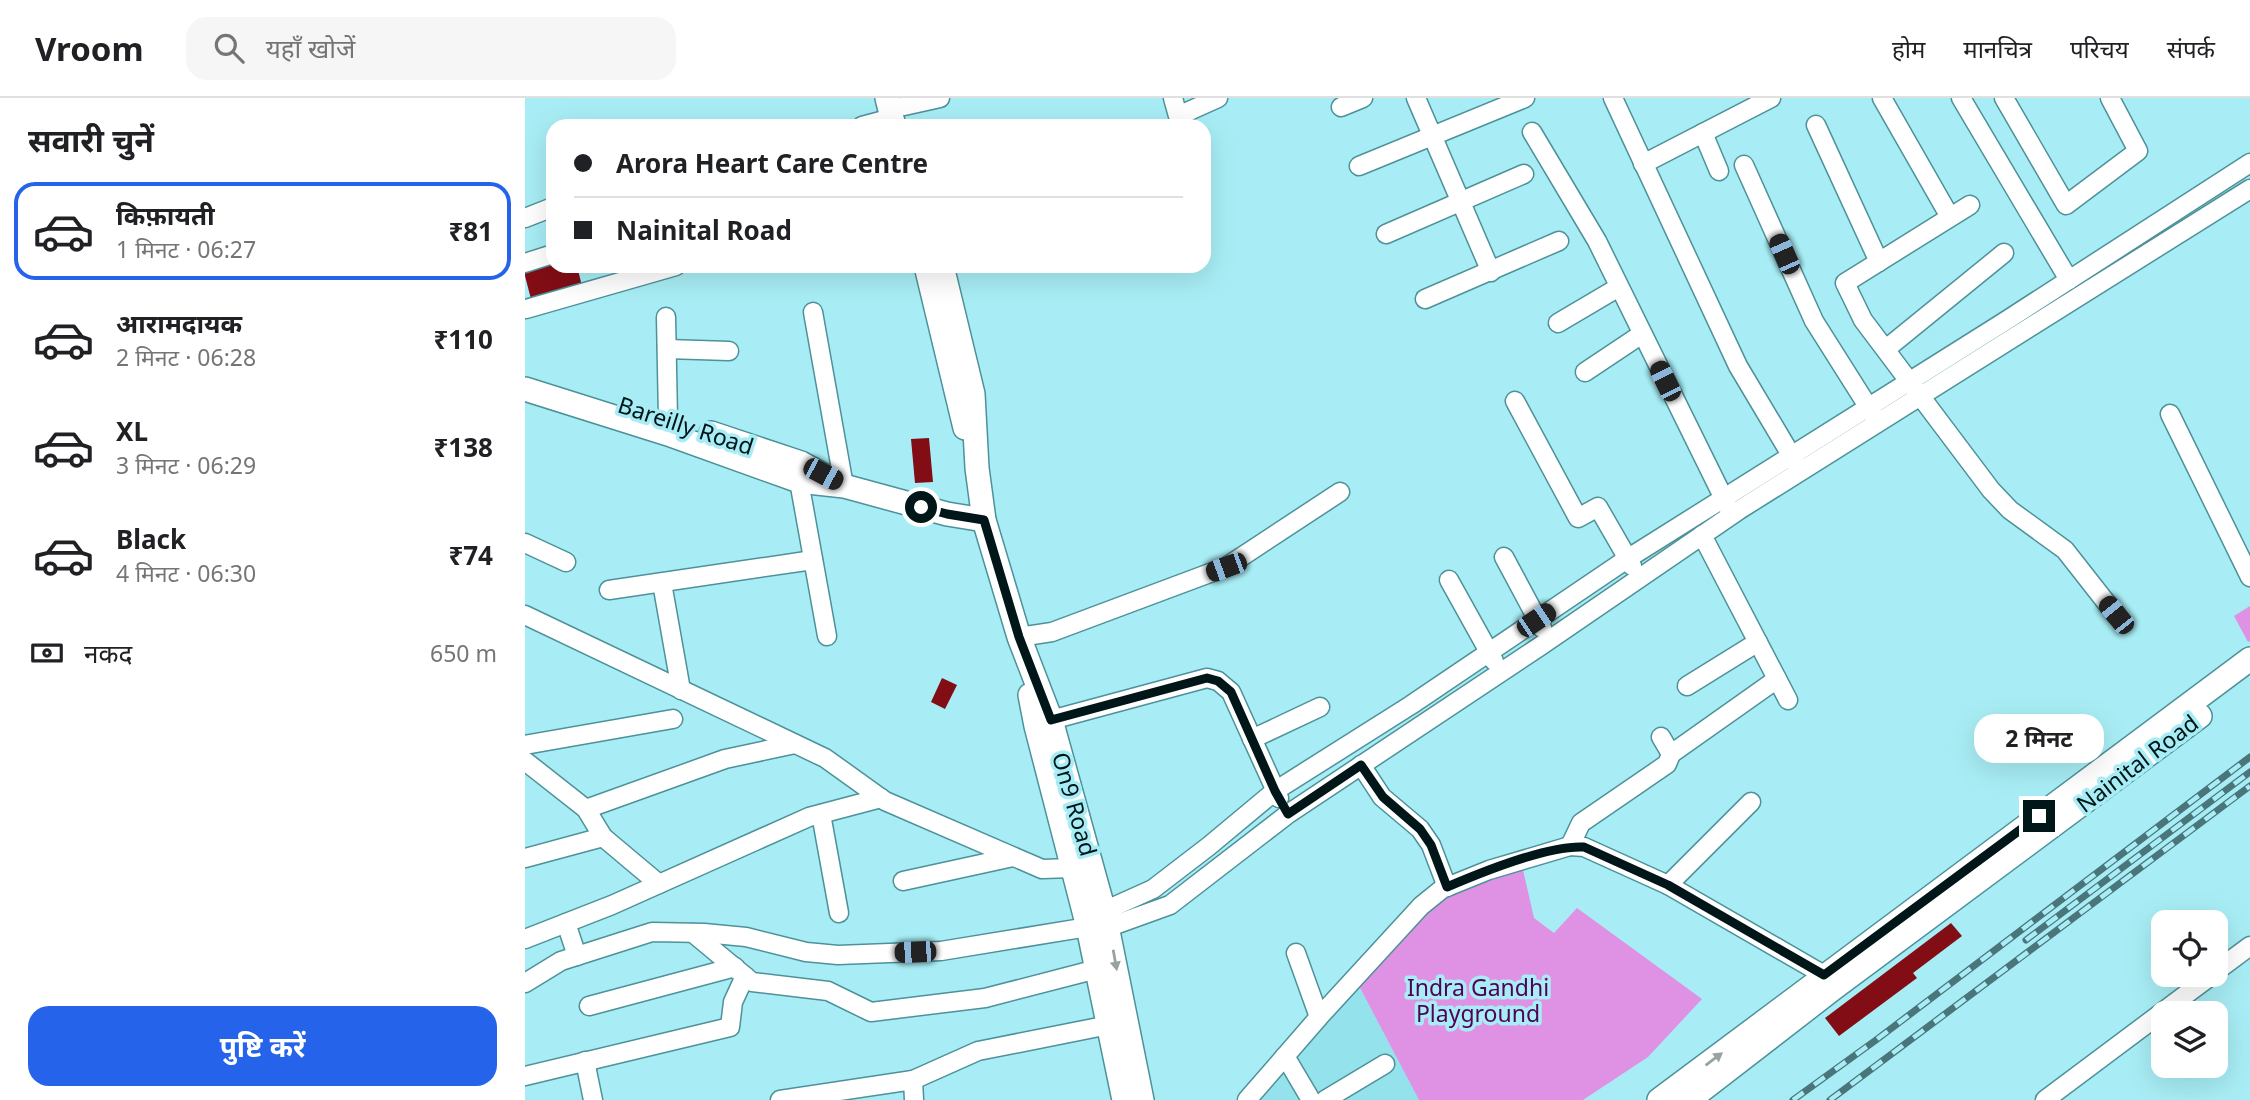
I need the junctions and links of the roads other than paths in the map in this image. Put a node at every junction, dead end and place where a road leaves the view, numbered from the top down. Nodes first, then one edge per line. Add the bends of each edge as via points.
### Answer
1 (940, 98) edge
2 (1173, 98) edge
3 (1218, 98) edge
4 (1363, 98) edge
5 (1416, 98) edge
6 (1525, 98) edge
7 (1613, 98) edge
8 (1771, 98) edge
9 (1882, 98) edge
10 (1961, 98) edge
11 (2004, 98) edge
12 (2110, 98) edge
13 (1341, 107) dead end
14 (898, 112) edge
15 (880, 119) edge
16 (1816, 125) dead end
17 (1532, 132) dead end
18 (1703, 133) junction
19 (1432, 136) junction
20 (2250, 163) edge
21 (1643, 164) junction
22 (1744, 165) dead end
23 (1359, 166) dead end
24 (1719, 171) dead end
25 (1524, 174) dead end
26 (2250, 189) edge
27 (1461, 202) junction
28 (1971, 205) dead end
29 (546, 210) edge
30 (1950, 217) junction
31 (525, 218) edge
32 (1386, 234) dead end
33 (1559, 241) dead end
34 (2004, 253) dead end
35 (546, 256) edge
36 (1879, 262) junction
37 (525, 263) edge
38 (1491, 272) junction
39 (650, 273) edge
40 (928, 273) edge
41 (944, 273) edge
42 (2069, 281) junction
43 (1619, 287) junction
44 (1425, 299) dead end
45 (525, 307) edge
46 (813, 312) dead end
47 (525, 315) edge
48 (666, 317) dead end
49 (1558, 323) dead end
50 (1642, 334) junction
51 (667, 349) junction
52 (1886, 349) junction
53 (729, 351) dead end
54 (1585, 372) dead end
55 (525, 373) edge
56 (1915, 388) junction
57 (525, 389) edge
58 (1515, 401) dead end
59 (1868, 407) junction
60 (2170, 414) dead end
61 (668, 419) junction
62 (1878, 422) junction
63 (1790, 455) junction
64 (977, 468) junction
65 (1801, 471) junction
66 (799, 481) junction
67 (845, 486) junction
68 (1340, 492) dead end
69 (1723, 498) junction
70 (1732, 514) junction
71 (984, 520) junction
72 (1702, 535) junction
73 (525, 543) edge
74 (1504, 557) dead end
75 (1627, 559) junction
76 (813, 560) junction
77 (566, 562) dead end
78 (2250, 577) edge
79 (1640, 578) junction
80 (1449, 580) dead end
81 (662, 583) junction
82 (610, 590) dead end
83 (525, 615) edge
84 (2116, 615) dead end
85 (1536, 620) junction
86 (827, 636) dead end
87 (1019, 637) junction
88 (1550, 640) junction
89 (1758, 642) junction
90 (1488, 653) junction
91 (2250, 659) edge
92 (1501, 672) junction
93 (2250, 679) edge
94 (1777, 680) junction
95 (1687, 686) dead end
96 (681, 690) junction
97 (1788, 700) dead end
98 (1320, 707) dead end
99 (673, 719) dead end
100 (1051, 720) junction
101 (1661, 737) dead end
102 (1252, 739) junction
103 (795, 744) junction
104 (525, 745) edge
105 (1671, 754) junction
106 (525, 761) edge
107 (1361, 765) junction
108 (1275, 791) junction
109 (881, 798) junction
110 (1751, 802) dead end
111 (586, 809) junction
112 (821, 814) junction
113 (1288, 814) junction
114 (603, 837) junction
115 (1570, 846) junction
116 (1013, 857) junction
117 (525, 859) edge
118 (1072, 868) junction
119 (903, 881) dead end
120 (659, 884) junction
121 (1668, 885) junction
122 (1447, 887) junction
123 (839, 913) dead end
124 (1100, 921) junction
125 (566, 923) junction
126 (693, 933) junction
127 (525, 939) edge
128 (2250, 946) edge
129 (1296, 953) dead end
130 (577, 956) junction
131 (2228, 962) edge
132 (1097, 970) junction
133 (740, 971) junction
134 (1824, 975) junction
135 (525, 983) edge
136 (2195, 987) edge
137 (589, 1006) dead end
138 (1319, 1017) junction
139 (1109, 1026) junction
140 (1285, 1056) junction
141 (585, 1061) junction
142 (1385, 1064) dead end
143 (525, 1076) edge
144 (913, 1080) junction
145 (593, 1100) edge
146 (780, 1100) edge
147 (914, 1100) edge
148 (1124, 1100) edge
149 (1142, 1100) edge
150 (1247, 1100) edge
151 (1311, 1100) edge
152 (1325, 1100) edge
153 (1659, 1100) edge
154 (1689, 1100) edge
155 (2045, 1100) edge

1 - 14 street
2 - 3 street via 1178,116
4 - 13 street
5 - 19 street
6 - 19 street
7 - 21 street
8 - 18 street
9 - 30 street
10 - 42 street
11 - 12 street via 2066,205 2138,151
14 - 15 street
16 - 36 street
17 - 43 street
18 - 21 street
18 - 24 street
19 - 23 street
19 - 27 street
20 - 42 street
21 - 63 street via 1738,366
22 - 59 street via 1814,321
25 - 27 street
26 - 56 street
27 - 32 street
27 - 38 street
28 - 30 street
29 - 31 street
30 - 36 street
33 - 38 street
34 - 52 street
35 - 37 street
36 - 52 street via 1845,283 1863,320
38 - 44 street
39 - 45 street
40 - 64 main road
41 - 64 main road, On9 Road via 973,394
42 - 56 street
43 - 49 street
43 - 50 street
45 - 47 street
46 - 67 street
48 - 51 street
50 - 54 street
50 - 69 street
51 - 53 street
51 - 61 street
52 - 56 street
55 - 61 main road, Bareilly Road
56 - 59 street
56 - 62 street
56 - 84 street via 1991,490 2010,510 2065,550
57 - 66 main road, Bareilly Road
58 - 75 street via 1578,518 1598,507
59 - 62 street
59 - 63 street
60 - 78 street
61 - 67 main road, Bareilly Road via 801,463
62 - 65 street
63 - 65 street
63 - 69 street
64 - 71 main road, On9 Road
65 - 70 street
66 - 67 main road, Bareilly Road
66 - 76 street
67 - 71 main road, Bareilly Road
68 - 87 street via 1226,567 1052,632
69 - 70 street
69 - 75 street
70 - 72 street
71 - 87 main road, On9 Road
72 - 79 street
72 - 89 street
73 - 77 street
74 - 85 street
75 - 79 street
75 - 85 street
76 - 81 street
76 - 86 street
79 - 88 street
80 - 90 street
81 - 82 street
81 - 96 street
83 - 96 street
85 - 88 street
85 - 90 street
87 - 100 main road, On9 Road
87 - 118 main road
88 - 92 street
89 - 94 street
89 - 95 street
90 - 92 street
90 - 108 street
91 - 134 main road, Nainital Road
92 - 107 street
93 - 154 main road, Nainital Road
94 - 97 street
94 - 105 street
96 - 103 street
98 - 102 street
99 - 104 street
100 - 102 street via 1207,678 1231,692
100 - 124 main road, On9 Road
101 - 105 street
102 - 108 street
103 - 109 street via 825,758
103 - 111 street via 725,759
105 - 115 street via 1667,764 1581,823
106 - 111 street
107 - 113 street
107 - 122 street via 1383,797 1420,829
108 - 113 street
108 - 124 street via 1153,889
109 - 112 street
109 - 116 street
110 - 121 street
111 - 114 street
112 - 120 street
112 - 123 street
113 - 124 street via 1170,905
114 - 117 street
114 - 120 street
115 - 121 street via 1584,847
115 - 122 street
116 - 118 street via 1042,869
116 - 119 street
118 - 124 main road
120 - 125 street
121 - 134 street
122 - 138 street via 1421,906
124 - 126 street via 941,951 838,955 746,937
124 - 132 main road
124 -> 149 main road, On9 Road
125 - 127 street
125 - 130 street
126 - 130 street via 652,932
126 - 133 street
128 - 131 street
129 - 138 street
130 - 135 street
132 - 133 street via 985,998 871,1012 828,991 752,982
132 - 139 main road
133 - 137 street
133 - 141 street via 730,1027
153 -> 134 main road, Nainital Road
136 - 155 street
138 - 140 street
139 - 144 street via 978,1051
139 - 148 main road
140 - 150 street
140 - 151 street
141 - 143 street
141 - 145 street
142 - 152 street
144 - 146 street
144 - 147 street

